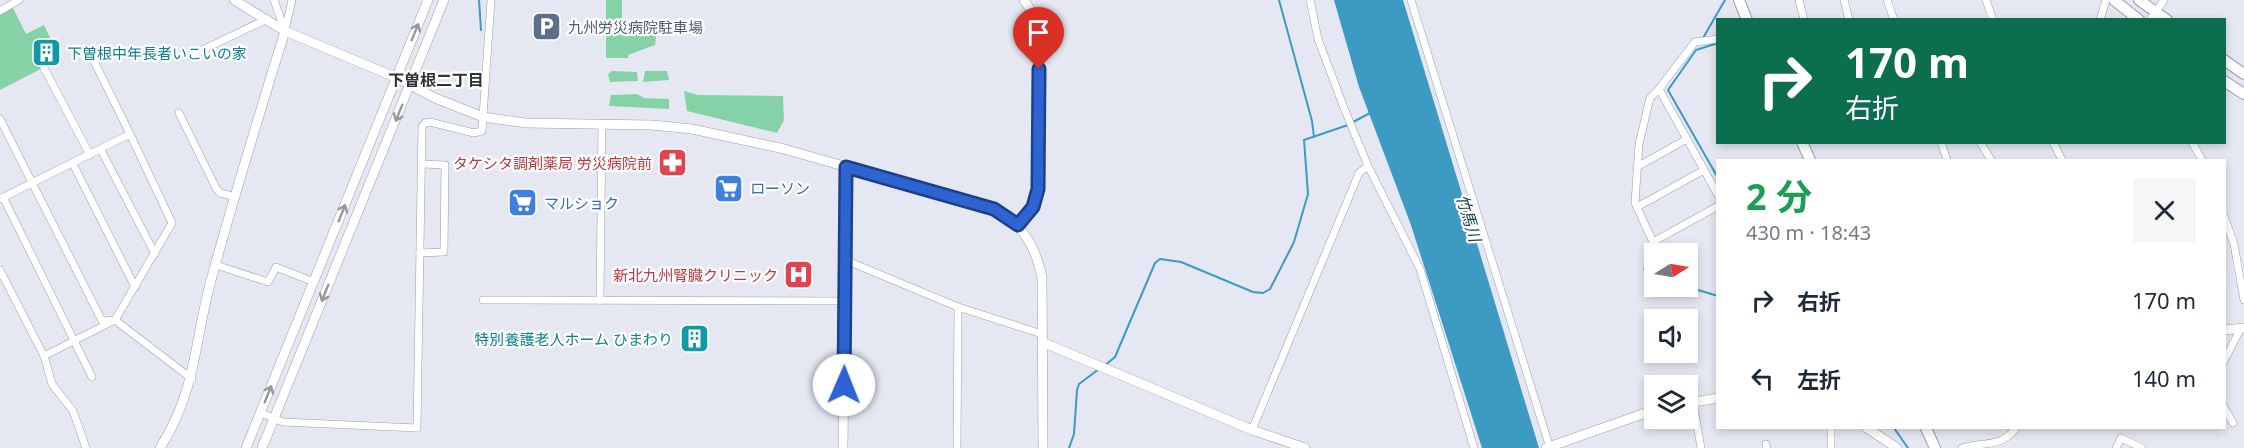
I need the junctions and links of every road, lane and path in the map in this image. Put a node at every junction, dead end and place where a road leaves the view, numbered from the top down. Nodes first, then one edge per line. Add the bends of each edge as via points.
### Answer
1 (19, 0) edge
2 (234, 0) edge
3 (274, 0) edge
4 (292, 0) edge
5 (428, 0) edge
6 (444, 0) edge
7 (491, 0) edge
8 (1024, 0) edge
9 (1310, 0) edge
10 (1411, 0) edge
11 (1739, 0) edge
12 (1799, 0) edge
13 (1844, 0) edge
14 (1887, 0) edge
15 (1986, 0) edge
16 (2106, 0) edge
17 (2114, 0) edge
18 (2139, 0) edge
19 (2164, 0) edge
20 (0, 11) edge
21 (2152, 15) edge
22 (1746, 18) edge
23 (1804, 18) edge
24 (1848, 18) edge
25 (1893, 18) edge
26 (1992, 18) edge
27 (2101, 18) edge
28 (2136, 18) edge
29 (267, 19) junction
30 (285, 31) junction
31 (1716, 39) edge
32 (88, 49) dead end
33 (190, 56) dead end
34 (2226, 61) edge
35 (44, 68) dead end
36 (2244, 74) edge
37 (397, 78) junction
38 (2226, 82) edge
39 (410, 86) junction
40 (1659, 89) junction
41 (2244, 94) edge
42 (179, 112) dead end
43 (483, 117) junction
44 (0, 119) edge
45 (602, 124) junction
46 (130, 134) junction
47 (1687, 139) junction
48 (1803, 144) edge
49 (1942, 144) edge
50 (1981, 144) edge
51 (2054, 144) edge
52 (2193, 144) edge
53 (101, 150) junction
54 (90, 155) junction
55 (1810, 159) edge
56 (1947, 159) edge
57 (1990, 159) edge
58 (2062, 159) edge
59 (2201, 159) edge
60 (73, 164) junction
61 (423, 164) junction
62 (1368, 166) junction
63 (846, 167) junction
64 (1637, 167) junction
65 (1704, 170) junction
66 (31, 184) junction
67 (1716, 191) edge
68 (236, 197) junction
69 (1, 198) edge
70 (1637, 207) junction
71 (1716, 207) edge
72 (1018, 225) junction
73 (2228, 237) edge
74 (420, 253) junction
75 (155, 254) junction
76 (845, 260) junction
77 (216, 266) junction
78 (0, 270) edge
79 (314, 282) junction
80 (135, 287) junction
81 (483, 300) dead end
82 (600, 300) junction
83 (2244, 300) edge
84 (844, 301) junction
85 (958, 307) junction
86 (115, 320) junction
87 (2242, 328) edge
88 (2226, 330) edge
89 (1042, 338) junction
90 (74, 340) junction
91 (44, 356) junction
92 (2226, 357) edge
93 (93, 377) dead end
94 (192, 379) junction
95 (1716, 398) edge
96 (1698, 401) edge
97 (2226, 411) edge
98 (261, 413) junction
99 (1644, 413) edge
100 (274, 418) junction
101 (2233, 423) dead end
102 (1696, 429) edge
103 (1832, 429) edge
104 (1868, 429) edge
105 (1926, 429) edge
106 (2015, 429) edge
107 (1252, 430) junction
108 (1548, 447) edge
109 (86, 448) edge
110 (160, 448) edge
111 (246, 448) edge
112 (262, 448) edge
113 (843, 448) edge
114 (957, 448) edge
115 (1042, 448) edge
116 (1305, 448) edge
117 (1474, 448) edge
118 (1701, 448) edge
119 (1831, 448) edge
120 (1897, 448) edge
121 (1935, 448) edge
122 (1962, 448) edge
123 (2116, 448) edge
124 (2142, 448) edge

1 - 20 street
2 - 29 street
3 - 30 street
4 - 30 street
37 -> 5 street
6 - 39 street
7 - 43 street
8 - 72 street via 1039,23 1038,189 1033,207
9 - 62 street via 1318,39
10 - 108 street
11 - 22 main road
12 - 23 street
13 - 24 street
14 - 25 street
15 - 26 street
16 - 27 street
17 - 28 main road
18 - 21 main road
19 - 21 street
29 - 30 street
29 - 33 street
30 - 37 street
30 - 68 street
31 - 40 street via 1695,42
32 - 46 street
34 - 36 main road
35 - 54 street
37 - 39 street
79 -> 37 street
38 - 41 main road
39 - 43 street
39 -> 100 street
40 - 47 street
40 - 64 street via 1650,98
42 - 68 street via 216,188
43 - 45 street via 526,123
43 - 61 street via 478,134 424,123
44 - 66 street
45 - 63 street via 692,129
45 - 82 street
46 - 53 street
46 - 75 street via 172,223
47 - 64 street
47 - 65 street
48 - 55 main road
49 - 56 street
50 - 57 street
51 - 58 street
52 - 59 street
53 - 54 street
53 - 75 street
54 - 60 street
60 - 66 street
60 - 80 street
61 - 74 street
61 - 74 street via 445,165 444,252
62 - 107 street via 1359,173
62 - 117 street via 1420,269
63 - 72 street via 994,209
63 - 76 street
64 - 70 street
65 - 67 street
65 - 70 street
66 - 69 street
66 - 86 street via 102,321
68 - 77 street
69 - 90 street
70 - 71 street via 1653,242
72 - 89 street via 1027,234 1039,262
73 - 83 street
74 - 100 street via 417,429 283,422
75 - 80 street
76 - 84 street
76 - 85 street
77 - 79 street via 268,282 276,267
77 - 94 street
78 - 91 street
98 -> 79 street
80 - 86 street
81 - 82 street
82 - 84 street
84 - 113 street
85 - 89 street
85 - 114 street
86 - 90 street
86 - 94 street
87 - 88 street
87 - 92 street
89 - 107 street via 1107,370
89 - 115 street
90 - 91 street
90 - 93 street
91 - 109 street via 52,384 73,411
94 - 110 street
95 - 96 street
97 - 101 street
98 - 100 street
98 - 111 street
99 - 108 street
100 - 112 street
102 - 118 street
103 - 119 street
104 - 120 street
105 - 121 main road
106 - 122 street via 2007,441 1999,444
107 - 116 street
123 - 124 street via 2121,438

